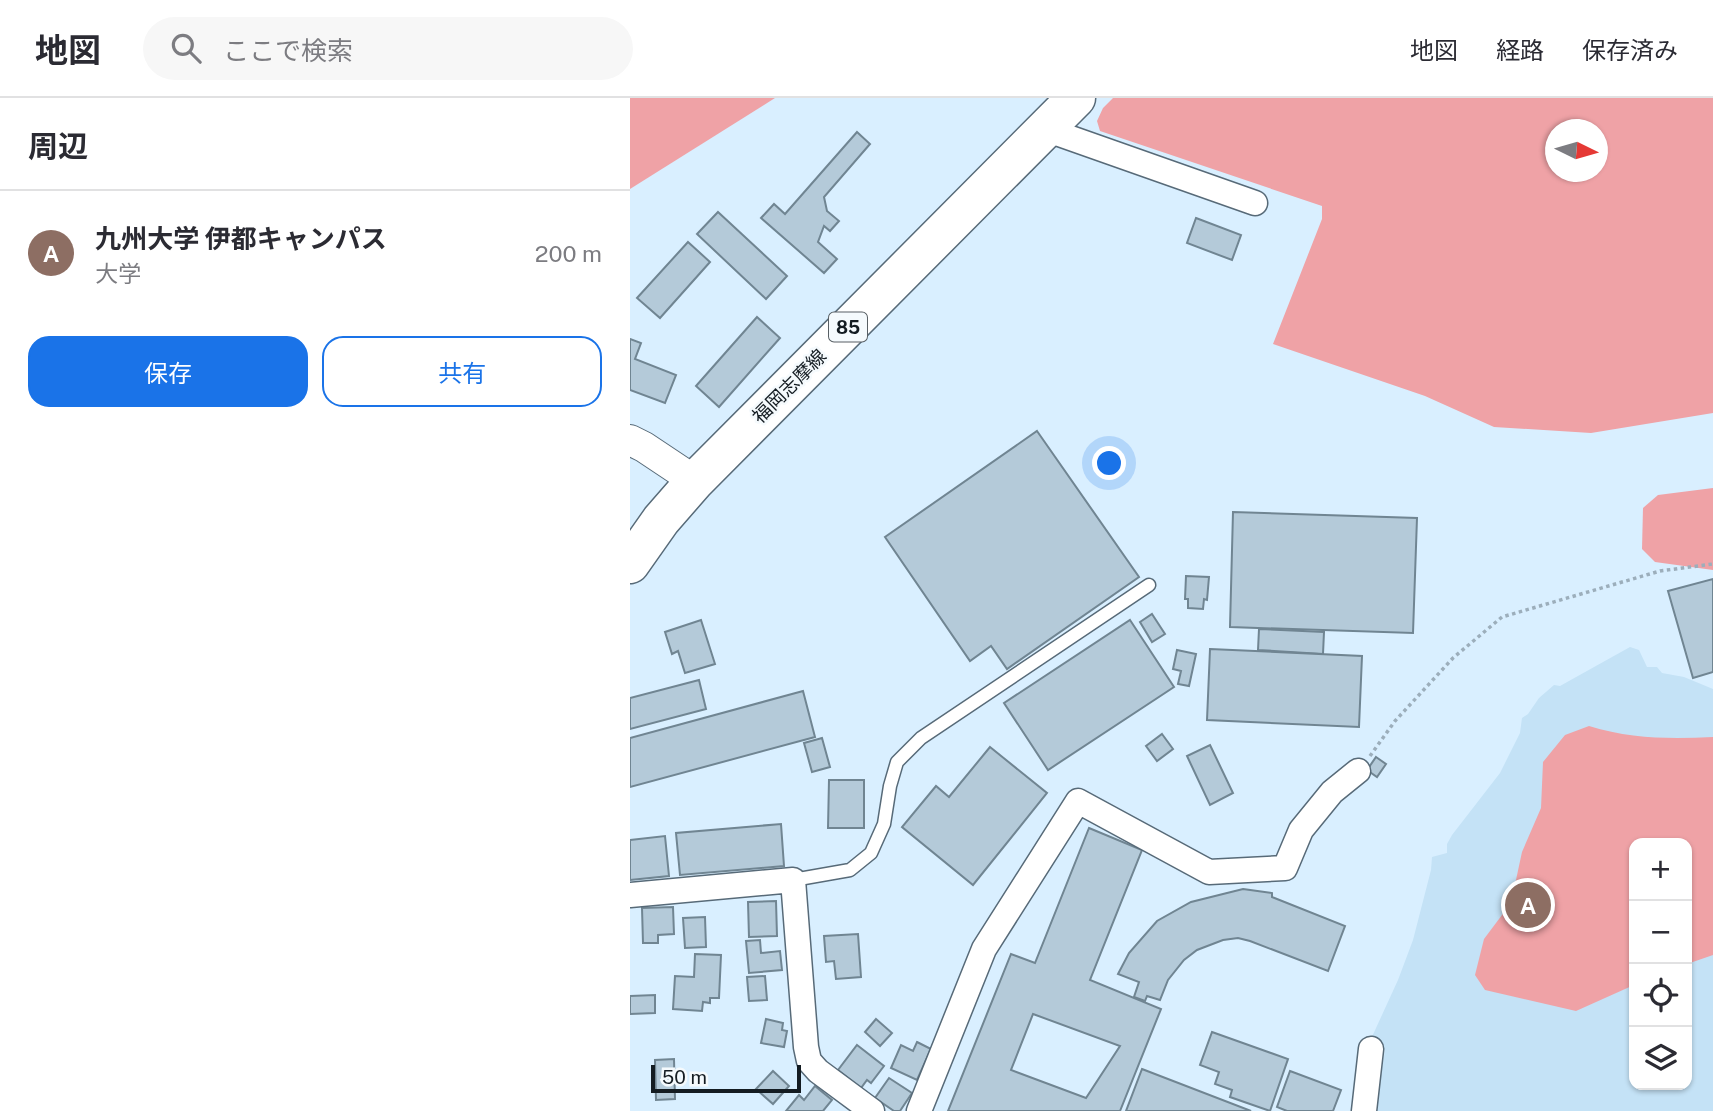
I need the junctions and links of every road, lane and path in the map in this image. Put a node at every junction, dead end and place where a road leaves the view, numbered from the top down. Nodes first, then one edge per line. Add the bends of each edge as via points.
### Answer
1 (1076, 98) edge
2 (1045, 128) junction
3 (1255, 203) dead end
4 (630, 440) edge
5 (695, 481) junction
6 (630, 564) edge
7 (1713, 564) edge
8 (1149, 585) dead end
9 (1358, 771) joint
10 (793, 880) junction
11 (630, 895) edge
12 (1371, 1049) dead end
13 (872, 1111) edge
14 (919, 1111) edge
15 (1364, 1111) edge

1 - 2 main road, 福岡志摩線 / 85
2 - 3 street
2 - 5 main road, 福岡志摩線 / 85
4 - 5 street
5 - 6 main road, 福岡志摩線 / 85
7 - 9 path via 1660,571 1502,617 1452,658 1395,721
8 - 10 lane via 921,738 897,762 884,824 871,853 850,870
9 - 14 street via 1332,792 1301,830 1285,868 1209,872 1078,801 984,949
10 - 11 street
10 - 13 street via 809,1061
12 - 15 street

